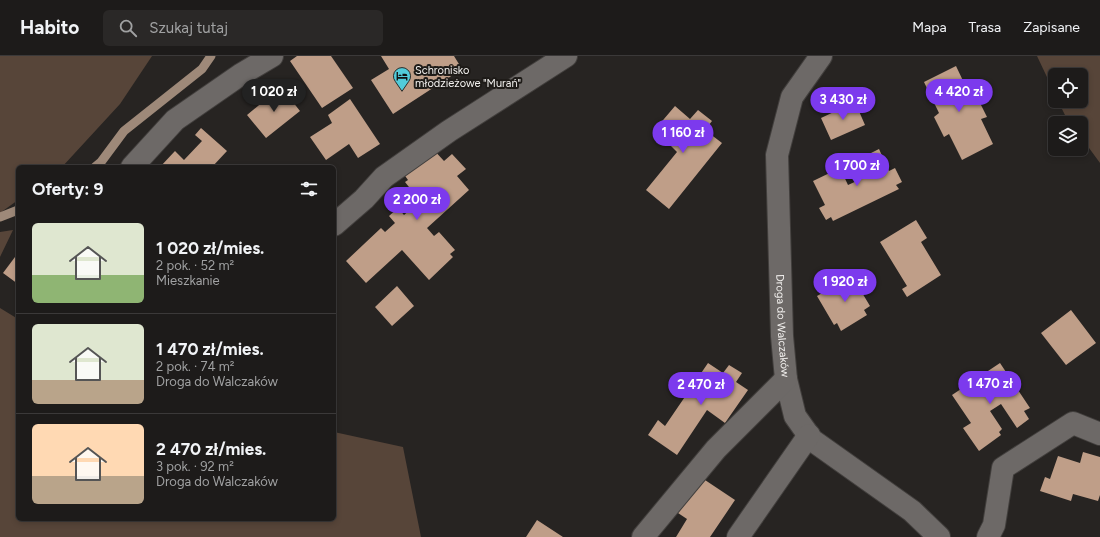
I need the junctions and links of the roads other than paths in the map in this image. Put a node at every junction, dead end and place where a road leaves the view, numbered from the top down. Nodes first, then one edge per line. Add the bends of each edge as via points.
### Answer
1 (272, 56) edge
2 (566, 56) edge
3 (821, 56) edge
4 (134, 165) edge
5 (336, 223) edge
6 (786, 379) junction
7 (1100, 434) edge
8 (809, 435) junction
9 (643, 537) edge
10 (738, 537) edge
11 (939, 537) edge
12 (988, 537) edge

1 - 4 street via 175,120
2 - 5 street via 449,131 390,173
3 - 6 street, Droga do Walczaków via 792,97 776,155 782,336
6 - 8 street, Droga do Walczaków via 795,416
6 - 9 street via 716,449
7 - 12 street via 1073,423 1003,468 994,526
8 - 10 street
8 - 11 street, Droga do Walczaków via 812,440 912,511

